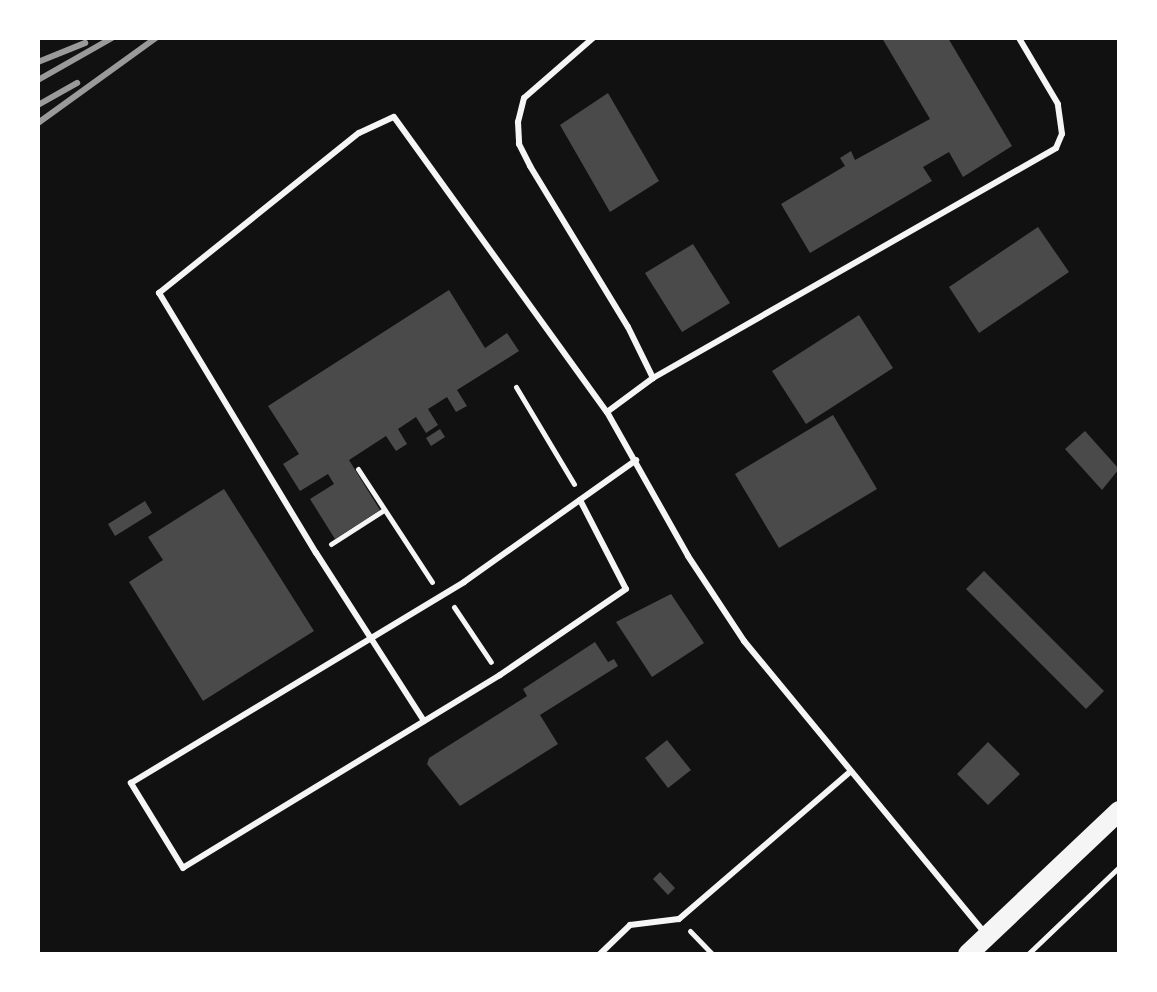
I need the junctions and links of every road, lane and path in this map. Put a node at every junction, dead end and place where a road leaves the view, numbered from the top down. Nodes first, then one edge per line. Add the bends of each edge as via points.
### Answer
1 (593, 38) edge
2 (1019, 38) edge
3 (653, 378) junction
4 (516, 387) dead end
5 (607, 412) junction
6 (636, 460) junction
7 (358, 469) dead end
8 (580, 500) junction
9 (384, 510) junction
10 (316, 553) junction
11 (441, 592) junction
12 (373, 639) junction
13 (500, 675) junction
14 (424, 721) junction
15 (850, 772) junction
16 (1119, 811) edge
17 (1119, 867) edge
18 (679, 919) junction
19 (987, 936) junction
20 (600, 954) edge
21 (712, 954) edge
22 (968, 954) edge
23 (1028, 954) edge

1 - 3 lane via 524,98 519,144
2 - 3 lane via 1058,104 1062,134 1056,148
3 - 5 lane
4 - 8 path
5 - 6 lane
5 - 10 lane via 394,117 359,133 159,293
6 - 8 lane
6 - 15 lane via 688,556 744,641
7 - 9 path
8 - 11 lane via 544,529
8 - 13 lane via 626,589
9 - 10 path
9 - 11 path
10 - 12 lane
11 - 12 lane
11 - 13 path
12 - 14 lane
12 - 14 lane via 131,783 183,868
13 - 14 lane
15 - 18 lane
15 - 19 lane
16 - 19 main road
17 - 23 path
18 - 20 lane via 630,925
18 - 21 path
19 - 22 main road

